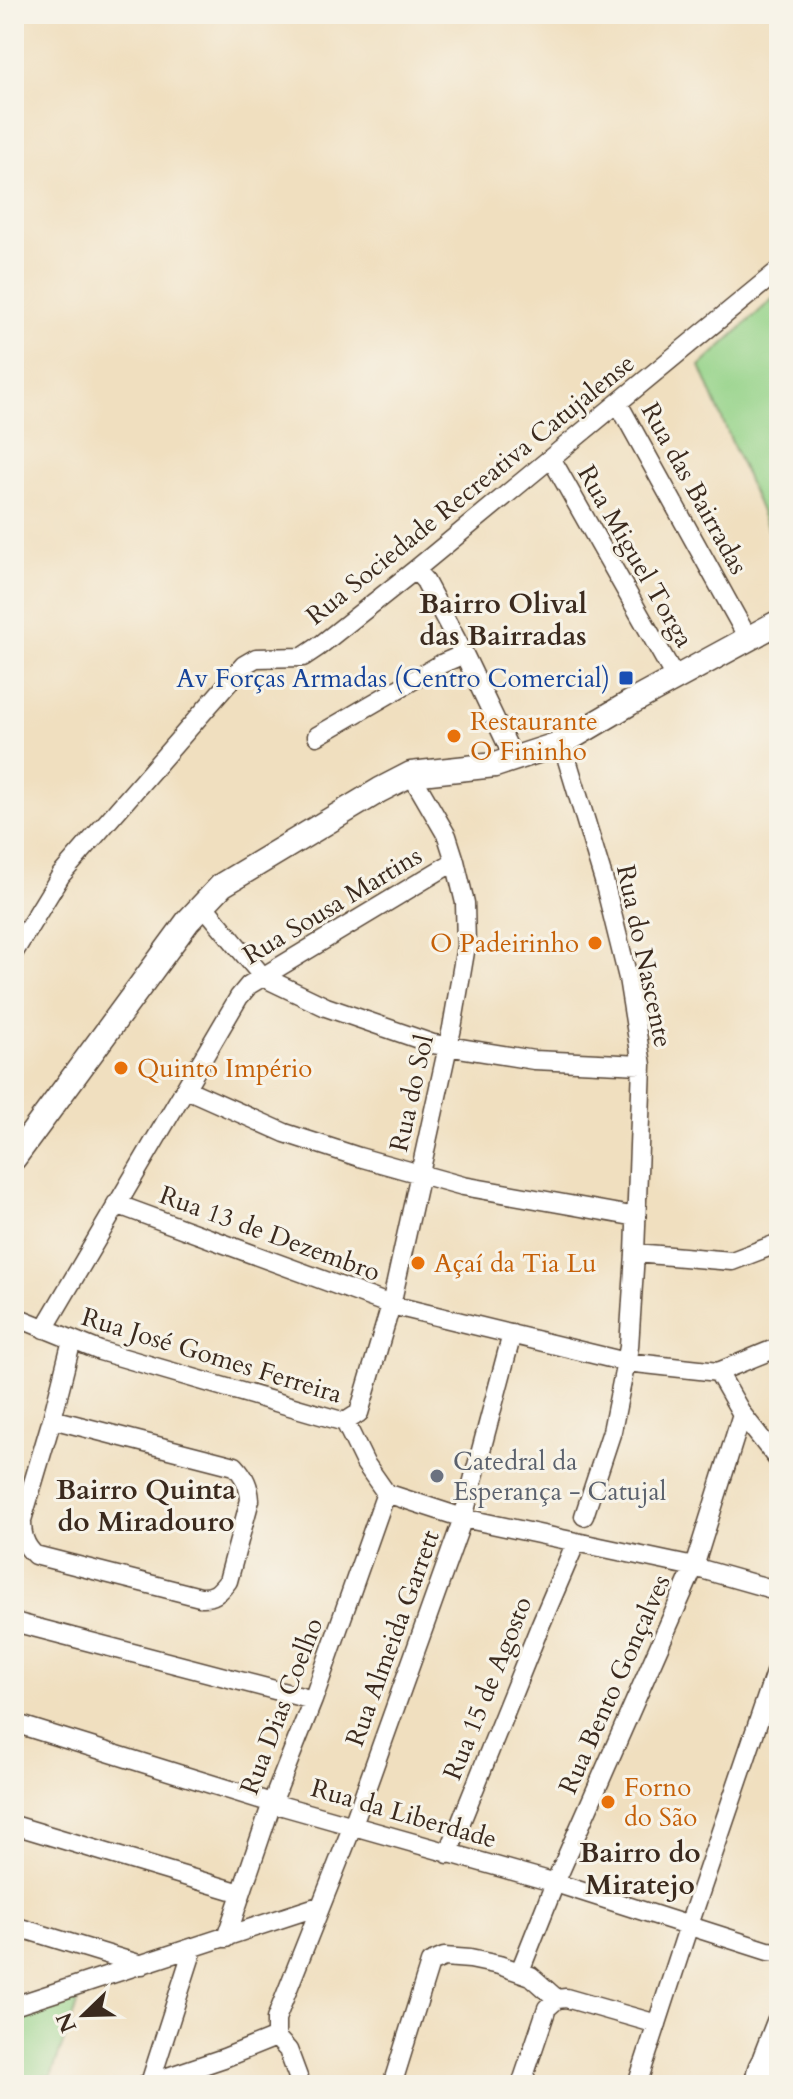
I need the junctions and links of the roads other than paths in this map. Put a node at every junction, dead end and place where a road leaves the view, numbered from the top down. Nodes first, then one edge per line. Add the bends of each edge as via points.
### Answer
1 (779, 270) edge
2 (618, 403) junction
3 (551, 458) junction
4 (415, 570) junction
5 (779, 622) edge
6 (749, 640) junction
7 (464, 654) junction
8 (676, 679) junction
9 (317, 736) dead end
10 (562, 743) junction
11 (514, 759) junction
12 (411, 774) junction
13 (455, 861) junction
14 (203, 905) junction
15 (14, 952) edge
16 (263, 977) junction
17 (447, 1046) junction
18 (642, 1065) junction
19 (186, 1089) junction
20 (14, 1158) edge
21 (419, 1175) junction
22 (116, 1204) junction
23 (637, 1217) junction
24 (779, 1243) edge
25 (635, 1253) junction
26 (391, 1305) junction
27 (14, 1316) edge
28 (44, 1329) junction
29 (512, 1334) junction
30 (72, 1340) junction
31 (779, 1347) edge
32 (626, 1362) junction
33 (718, 1372) junction
34 (742, 1414) junction
35 (52, 1419) junction
36 (345, 1422) junction
37 (779, 1461) edge
38 (386, 1493) junction
39 (584, 1516) dead end
40 (463, 1518) junction
41 (576, 1542) junction
42 (694, 1567) junction
43 (779, 1591) edge
44 (14, 1622) edge
45 (779, 1661) edge
46 (313, 1700) junction
47 (14, 1723) edge
48 (272, 1803) junction
49 (14, 1825) edge
50 (353, 1825) junction
51 (448, 1854) junction
52 (555, 1883) junction
53 (241, 1893) junction
54 (319, 1906) junction
55 (689, 1925) junction
56 (14, 1926) edge
57 (226, 1938) junction
58 (193, 1949) junction
59 (779, 1952) edge
60 (142, 1965) junction
61 (520, 1971) junction
62 (557, 1999) junction
63 (14, 2006) edge
64 (779, 2022) edge
65 (657, 2024) junction
66 (276, 2037) junction
67 (772, 2054) edge
68 (147, 2084) edge
69 (756, 2084) edge
70 (301, 2085) edge
71 (389, 2085) edge
72 (521, 2085) edge
73 (637, 2085) edge

1 - 2 street, Rua Sociedade Recreativa Catujalense
2 - 3 street, Rua Sociedade Recreativa Catujalense
2 - 6 street, Rua das Bairradas
3 - 4 street, Rua Sociedade Recreativa Catujalense
3 - 8 street, Rua Miguel Torga
4 - 7 street
4 - 15 street, Rua Sociedade Recreativa Catujalense via 303,657 256,658 244,665 61,875
5 - 6 street
6 - 8 street
7 - 9 street
7 - 11 street
8 - 10 street
10 - 11 street
10 - 18 street, Rua do Nascente via 625,964
11 - 12 street
12 - 13 street, Rua do Sol via 447,836
12 - 14 street via 222,885
13 - 16 street, Rua Sousa Martins
13 - 17 street, Rua do Sol via 465,903 466,946
14 - 16 street
14 - 20 street
16 - 17 street via 326,1007
16 - 19 street, Rua Sousa Martins via 239,997
17 - 18 street via 534,1060
17 - 21 street, Rua do Sol
18 - 23 street, Rua do Nascente
19 - 21 street via 285,1133
19 - 22 street, Rua Sousa Martins
21 - 23 street
21 - 26 street, Rua do Sol
22 - 26 street, Rua 13 de Dezembro
22 - 28 street, Rua Sousa Martins
23 - 25 street, Rua do Nascente
24 - 25 street via 732,1261
25 - 32 street, Rua do Nascente
26 - 29 street, Rua 13 de Dezembro
26 - 36 street, Rua do Sol via 359,1413
27 - 28 street, Rua José Gomes Ferreira
28 - 30 street, Rua José Gomes Ferreira
29 - 32 street, Rua 13 de Dezembro
29 - 40 street, Rua Almeida Garrett
30 - 35 street
30 - 36 street, Rua José Gomes Ferreira
31 - 33 street, Rua 13 de Dezembro
32 - 33 street, Rua 13 de Dezembro
32 - 39 street, Rua do Nascente via 612,1431
33 - 34 street
34 - 37 street
34 - 42 street, Rua Bento Gonçalves
35 - 35 street via 22,1520 27,1547 35,1555 200,1597 220,1592 228,1581 250,1500 244,1476 235,1466
36 - 38 street, Rua José Gomes Ferreira
38 - 40 street
38 - 46 street, Rua Dias Coelho
40 - 41 street
40 - 50 street, Rua Almeida Garrett
41 - 42 street
41 - 51 street, Rua 15 de Agosto
42 - 43 street
42 - 52 street, Rua Bento Gonçalves
44 - 46 street
45 - 55 street
46 - 48 street, Rua Dias Coelho
47 - 48 street, Rua da Liberdade
48 - 50 street, Rua da Liberdade
48 - 53 street, Rua Dias Coelho
49 - 53 street
50 - 51 street, Rua da Liberdade
50 - 54 street, Rua Almeida Garrett
51 - 52 street, Rua da Liberdade
52 - 55 street, Rua da Liberdade
52 - 61 street, Rua Bento Gonçalves
53 - 57 street, Rua Dias Coelho
54 - 57 street
54 - 66 street, Rua Almeida Garrett via 276,2019
55 - 59 street, Rua da Liberdade
55 - 65 street
56 - 60 street
57 - 58 street
58 - 60 street
58 - 68 street
60 - 63 street
61 - 62 street
61 - 71 street via 470,1959 444,1957 430,1963
62 - 65 street
62 - 72 street via 547,2008
64 - 67 street
65 - 73 street
66 - 68 street
66 - 70 street via 288,2050
67 - 69 street via 759,2069

